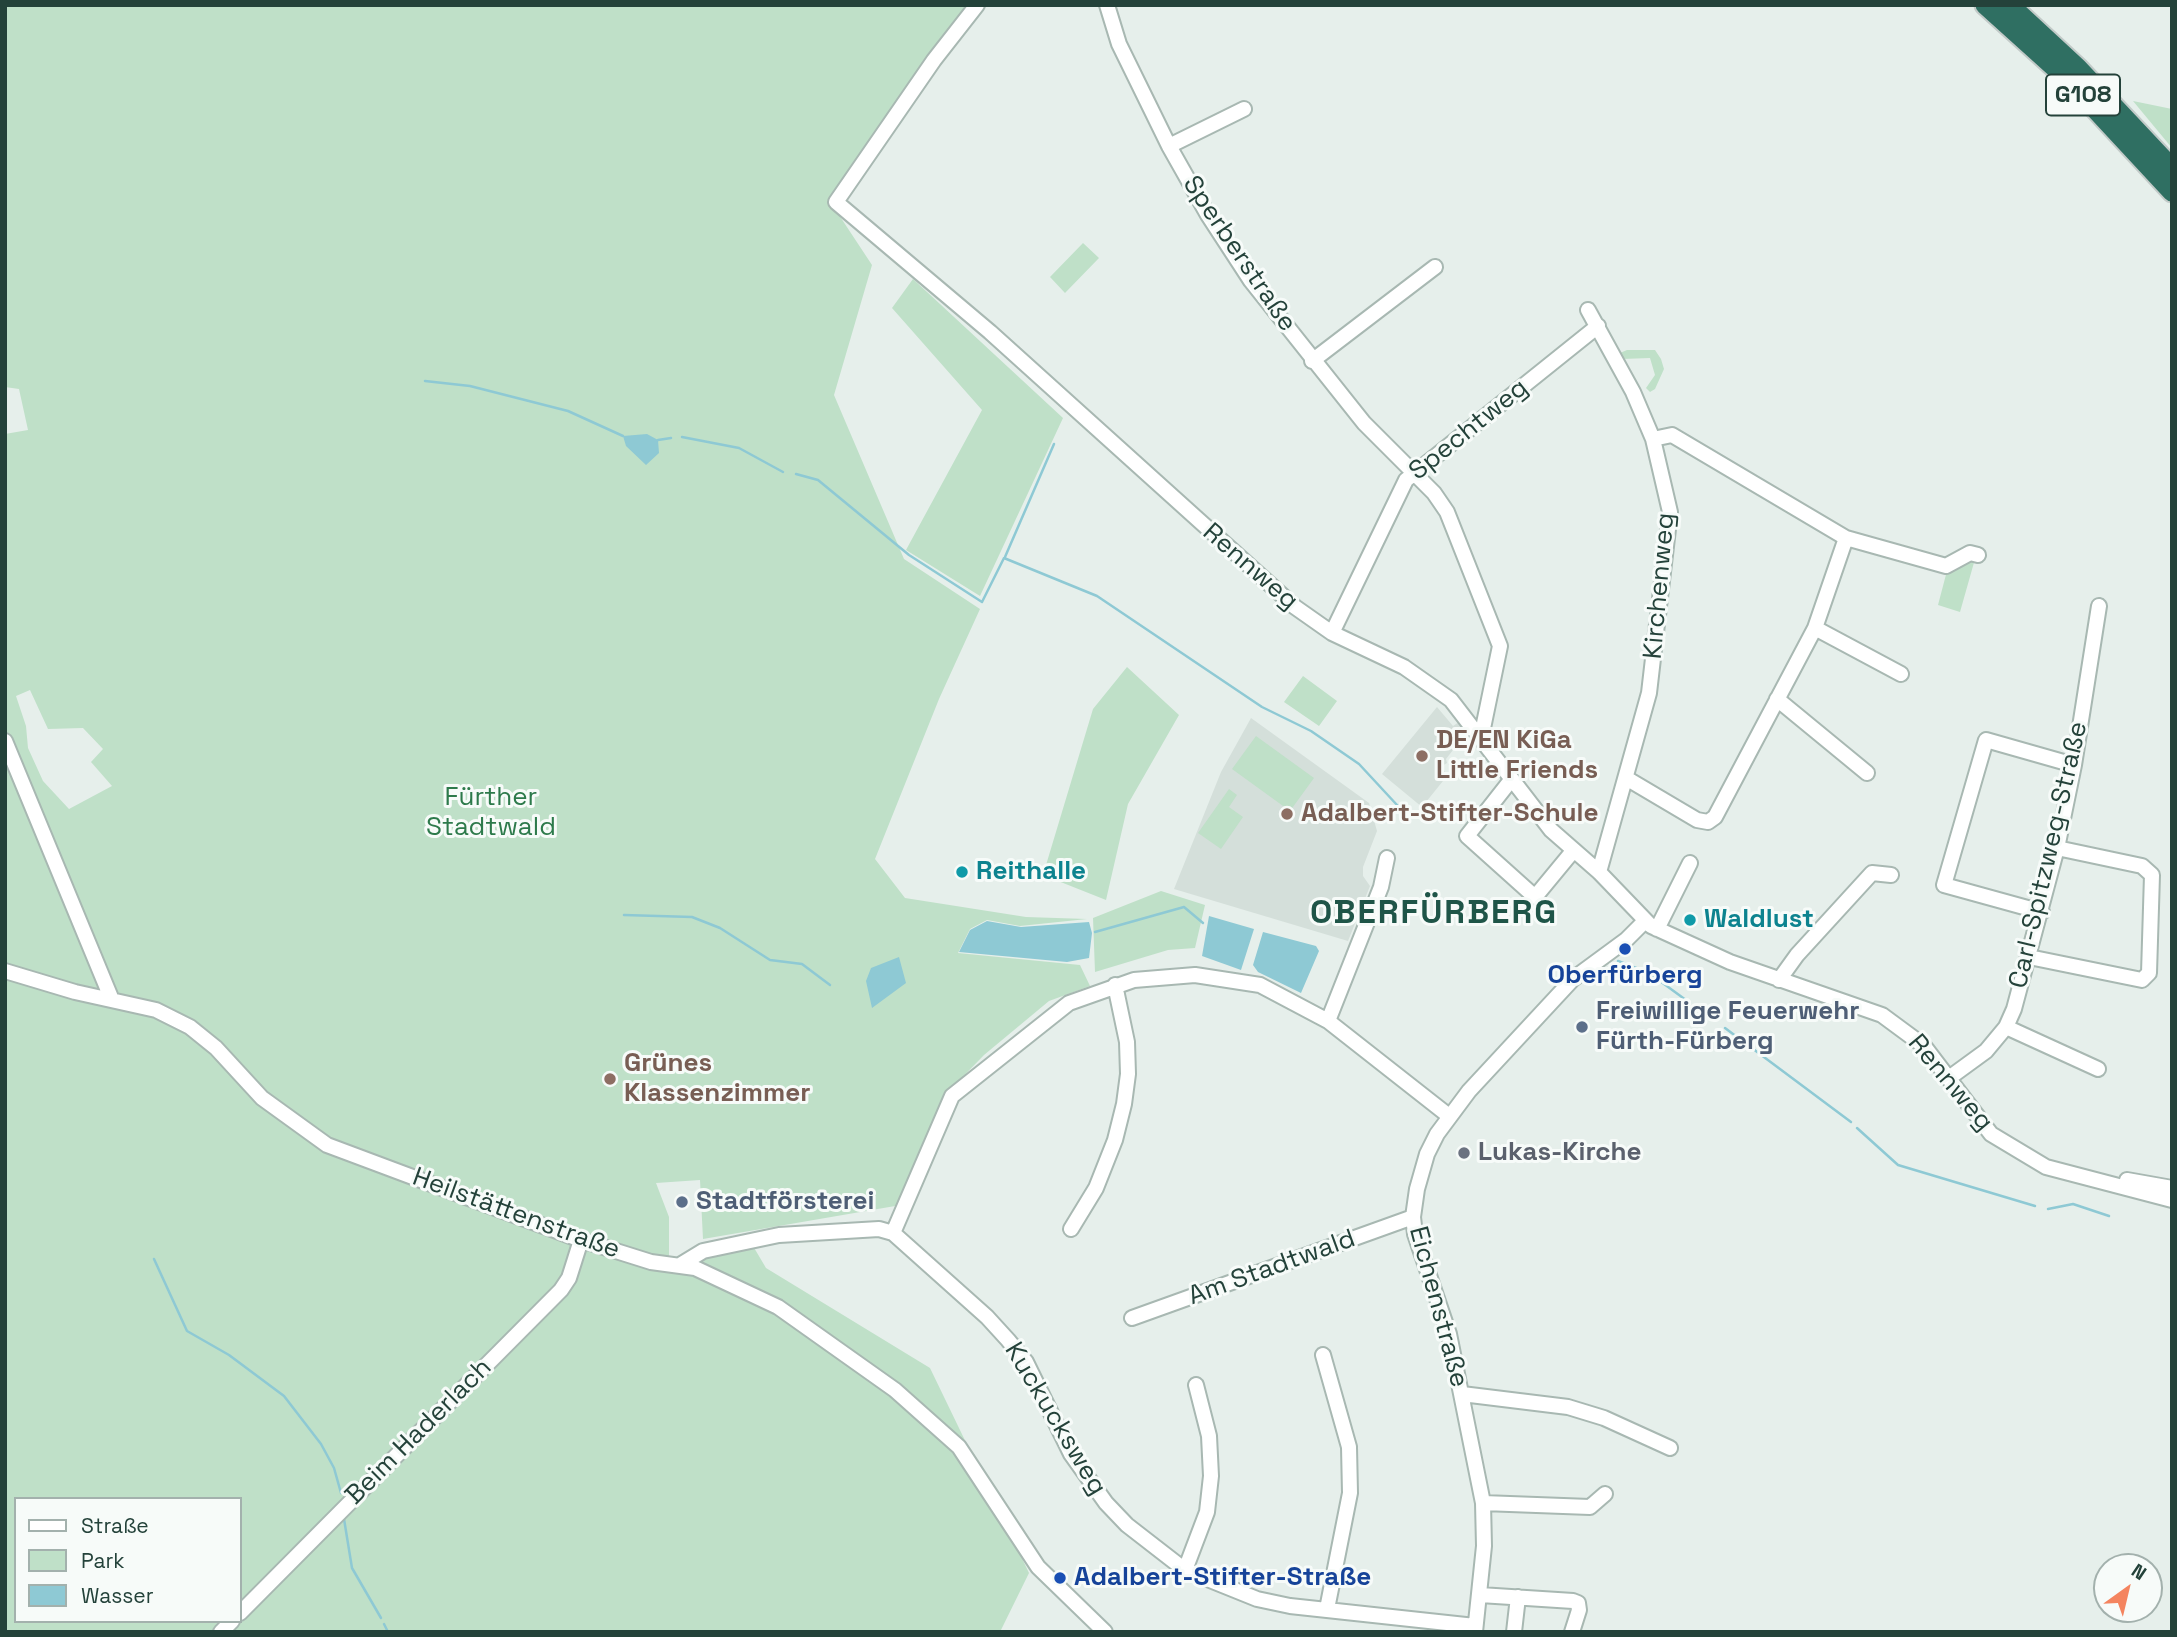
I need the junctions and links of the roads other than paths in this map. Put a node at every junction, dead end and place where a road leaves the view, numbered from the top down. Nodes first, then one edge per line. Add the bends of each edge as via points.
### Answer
1 (977, 5) edge
2 (1107, 5) edge
3 (1986, 5) edge
4 (2010, 5) edge
5 (1244, 109) dead end
6 (1169, 146) junction
7 (2172, 168) edge
8 (2172, 192) edge
9 (1435, 267) dead end
10 (1588, 310) dead end
11 (1598, 326) junction
12 (1312, 361) junction
13 (1653, 439) junction
14 (1414, 473) junction
15 (1846, 538) junction
16 (1978, 555) dead end
17 (2099, 606) dead end
18 (1815, 628) junction
19 (1332, 633) junction
20 (1901, 674) dead end
21 (1777, 699) junction
22 (1481, 738) junction
23 (5, 741) edge
24 (2074, 765) junction
25 (1867, 773) dead end
26 (1626, 778) junction
27 (1511, 780) junction
28 (2057, 848) junction
29 (1573, 851) junction
30 (1387, 858) dead end
31 (1689, 863) dead end
32 (1599, 872) junction
33 (1891, 875) dead end
34 (2042, 912) junction
35 (1651, 925) junction
36 (2029, 957) junction
37 (5, 971) edge
38 (1780, 979) junction
39 (1115, 985) junction
40 (112, 1000) junction
41 (1328, 1021) junction
42 (2006, 1027) junction
43 (2098, 1069) dead end
44 (1949, 1078) junction
45 (1449, 1116) junction
46 (2080, 1177) junction
47 (2172, 1188) edge
48 (2172, 1200) edge
49 (1413, 1217) junction
50 (1071, 1229) dead end
51 (894, 1233) junction
52 (581, 1240) junction
53 (680, 1265) junction
54 (1132, 1318) dead end
55 (1323, 1355) dead end
56 (1196, 1385) dead end
57 (1462, 1394) junction
58 (1670, 1448) dead end
59 (1605, 1494) dead end
60 (1483, 1503) junction
61 (1185, 1570) junction
62 (1480, 1595) junction
63 (1518, 1597) junction
64 (1327, 1609) junction
65 (242, 1611) edge
66 (1475, 1629) edge
67 (1104, 1631) edge
68 (1514, 1632) edge
69 (1572, 1632) edge

1 - 19 street, Rennweg via 918,81 836,202 990,332 1295,607
2 - 6 street, Sperberstraße via 1119,44
3 - 8 highway, G108 via 2067,79
4 - 7 highway, G108 via 2095,84
5 - 6 street, Sperberstraße
6 - 12 street, Sperberstraße via 1251,281
9 - 12 street, Sperberstraße
10 - 11 street, Kirchenweg
11 - 13 street, Kirchenweg
11 - 14 street, Spechtweg
12 - 14 street, Sperberstraße
13 - 15 street via 1671,435
13 - 26 street, Kirchenweg via 1671,512 1670,538 1649,693
14 - 19 street, Spechtweg via 1401,489
14 - 22 street, Sperberstraße via 1447,512 1500,646
15 - 16 street via 1946,566 1970,553
15 - 18 street
17 - 24 street, Carl-Spitzweg-Straße
18 - 20 street
18 - 21 street
19 - 22 street, Rennweg via 1431,683
21 - 25 street
21 - 26 street via 1719,811 1708,822
22 - 27 street, Rennweg
23 - 40 street
24 - 28 street, Carl-Spitzweg-Straße
24 - 34 street via 1986,740 1944,885
26 - 32 street, Kirchenweg
27 - 29 street, Rennweg
27 - 29 street via 1467,836 1535,897
28 - 34 street, Carl-Spitzweg-Straße
28 - 36 street via 2142,866 2152,875 2149,973 2141,980
29 - 32 street, Rennweg
30 - 41 street via 1381,887
31 - 35 street
32 - 35 street, Rennweg
33 - 38 street via 1872,873
34 - 36 street, Carl-Spitzweg-Straße
35 - 38 street, Rennweg
35 - 45 street, Eichenstraße via 1573,979
36 - 42 street, Carl-Spitzweg-Straße
37 - 40 street, Heilstättenstraße
38 - 44 street, Rennweg via 1882,1015 1923,1046
39 - 41 street via 1164,975 1238,979 1279,994
39 - 50 street via 1126,1042 1124,1104 1096,1188
39 - 51 street via 1069,1003 952,1096
40 - 52 street, Heilstättenstraße via 156,1010 190,1027 262,1098 327,1145
41 - 45 street
42 - 43 street
42 - 44 street, Carl-Spitzweg-Straße via 1986,1051
44 - 46 street, Rennweg via 1991,1134 2046,1167
45 - 49 street, Eichenstraße via 1427,1154
46 - 47 street, Rennweg
46 - 48 street, Rennweg
49 - 54 street, Am Stadtwald
49 - 57 street, Eichenstraße via 1419,1252 1449,1334
51 - 53 street via 879,1229 779,1235 703,1251
51 - 61 street, Kuckucksweg via 1008,1340 1026,1362 1090,1483 1128,1525
52 - 53 street, Heilstättenstraße via 651,1262
52 - 65 street, Beim Haderlach via 561,1290
53 - 67 street, Heilstättenstraße via 722,1279 778,1307 895,1390 959,1447 1038,1567
55 - 64 street via 1349,1447 1350,1493
56 - 61 street via 1209,1436 1211,1476 1207,1512
57 - 58 street via 1568,1408 1604,1418
57 - 60 street, Eichenstraße
59 - 60 street via 1590,1507
60 - 62 street, Eichenstraße
61 - 64 street, Kuckucksweg via 1256,1600
62 - 63 street
62 - 66 street, Eichenstraße
63 - 68 street
63 - 69 street via 1578,1603
64 - 66 street, Kuckucksweg

